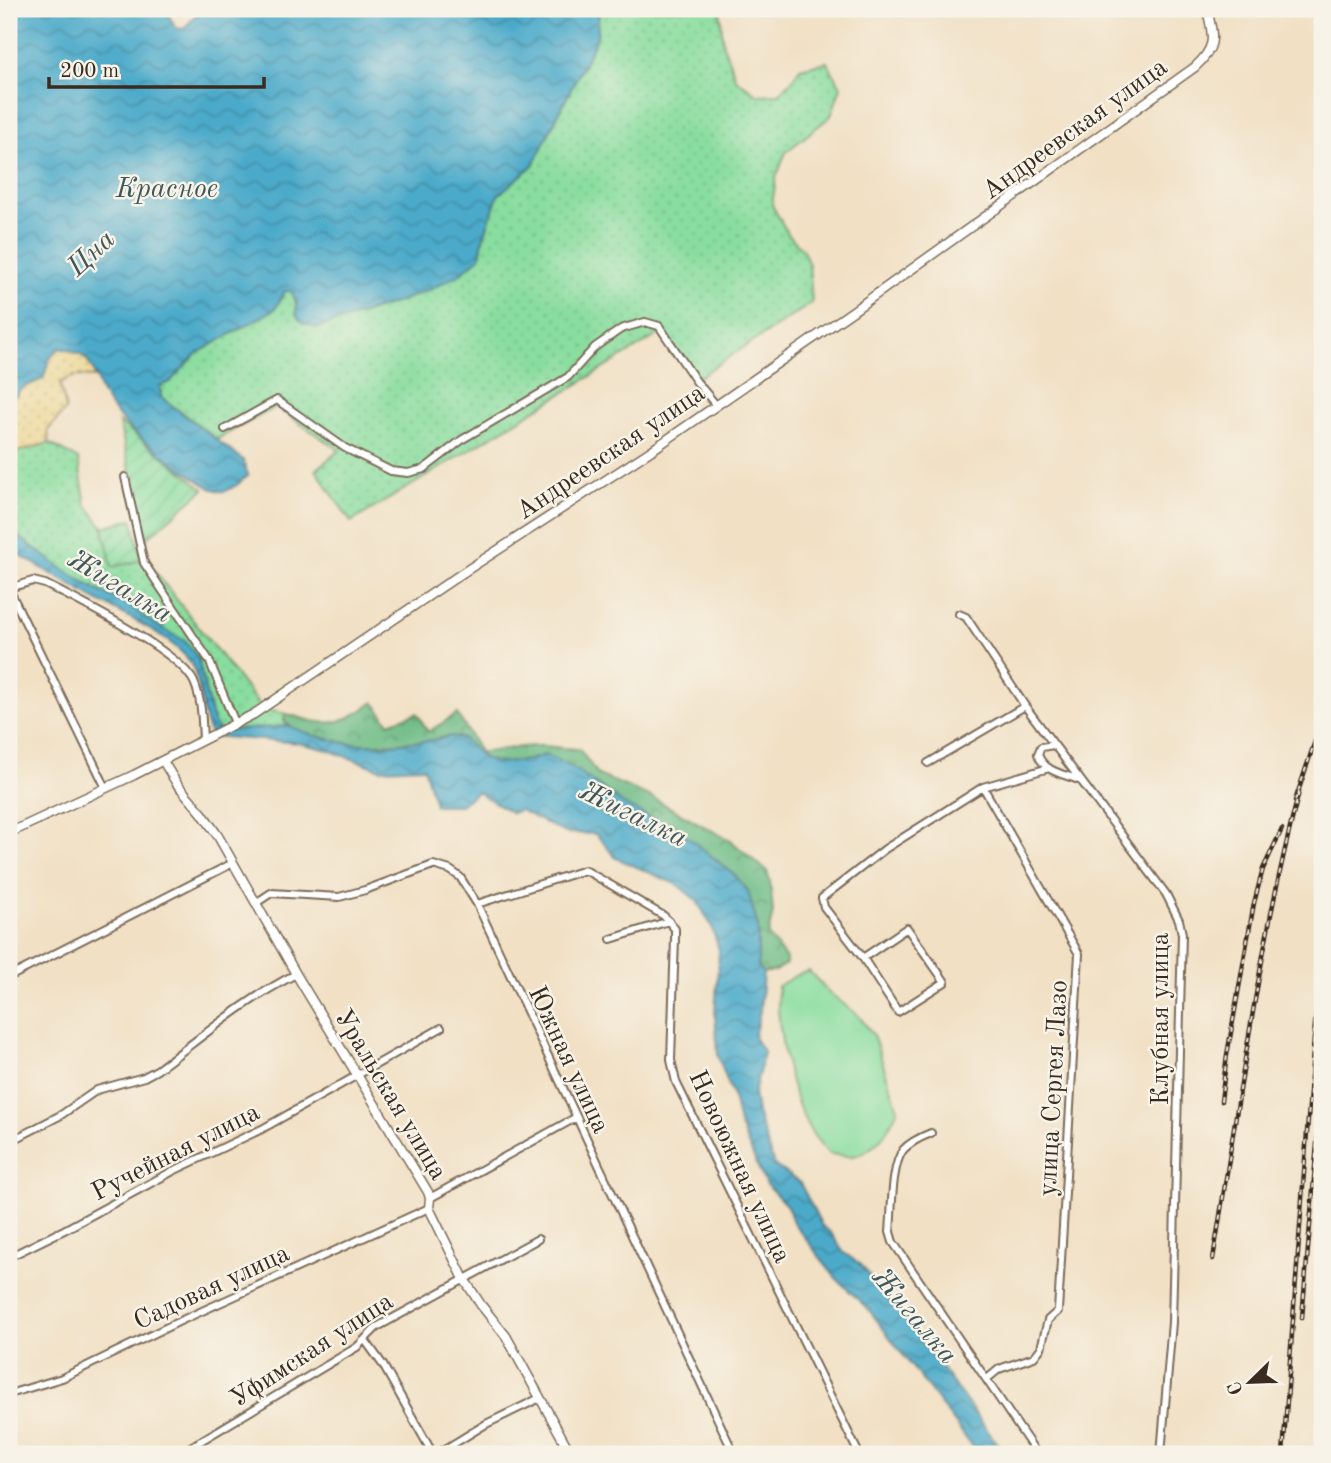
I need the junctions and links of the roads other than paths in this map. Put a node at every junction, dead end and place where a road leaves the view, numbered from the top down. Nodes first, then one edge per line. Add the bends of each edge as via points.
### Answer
1 (1207, 9) edge
2 (716, 405) junction
3 (225, 429) dead end
4 (125, 477) dead end
5 (9, 588) edge
6 (959, 614) dead end
7 (1025, 706) junction
8 (236, 725) junction
9 (207, 739) junction
10 (1054, 745) junction
11 (163, 761) junction
12 (928, 763) dead end
13 (1049, 768) junction
14 (1081, 781) junction
15 (983, 787) junction
16 (106, 788) junction
17 (9, 834) edge
18 (233, 863) junction
19 (256, 903) junction
20 (477, 904) junction
21 (669, 921) junction
22 (611, 939) dead end
23 (863, 958) junction
24 (296, 974) junction
25 (9, 977) edge
26 (441, 1028) dead end
27 (356, 1075) junction
28 (575, 1118) junction
29 (931, 1133) dead end
30 (9, 1142) edge
31 (429, 1203) junction
32 (538, 1238) dead end
33 (9, 1257) edge
34 (464, 1279) junction
35 (365, 1340) junction
36 (987, 1379) junction
37 (9, 1394) edge
38 (540, 1398) junction
39 (179, 1454) edge
40 (435, 1454) edge
41 (571, 1454) edge
42 (734, 1454) edge
43 (859, 1454) edge
44 (1037, 1454) edge
45 (1161, 1454) edge

1 - 2 street, Андреевская улица via 1213,44 1206,57 1110,130
2 - 3 street via 659,326 645,322 621,329 594,347 568,377 463,439 424,469 391,471 345,448 277,400
2 - 8 street, Андреевская улица
4 - 8 street via 144,564 209,660
5 - 9 street via 33,581 45,584 132,631 170,658 193,681
5 - 16 street
6 - 7 street, Клубная улица via 966,617
7 - 10 street, Клубная улица
7 - 12 street
8 - 9 street, Андреевская улица
9 - 11 street, Андреевская улица
10 - 13 street via 1041,747 1038,754
10 - 14 street, Клубная улица
11 - 16 street, Андреевская улица
11 - 18 street, Уральская улица
13 - 14 street
13 - 15 street
14 - 45 street, Клубная улица via 1166,894 1182,934 1172,1322
15 - 23 street via 885,849 822,898
15 - 36 street, улица Сергея Лазо via 1079,954 1059,1311 1048,1320 1034,1357 999,1369
16 - 17 street, Андреевская улица
18 - 19 street, Уральская улица
18 - 25 street
19 - 20 street, Южная улица via 271,893 339,897 433,865 460,877
19 - 24 street, Уральская улица
20 - 21 street via 584,870
20 - 28 street, Южная улица
21 - 22 street
21 - 43 street, Новоюжная улица via 675,929 671,1060 676,1082
23 - 23 street via 898,1012 945,982 907,928
24 - 27 street, Уральская улица
24 - 30 street via 157,1070 97,1090
26 - 27 street, Ручейная улица
27 - 31 street, Уральская улица
27 - 33 street, Ручейная улица via 262,1129
28 - 31 street, Садовая улица
28 - 42 street, Южная улица
29 - 36 street via 903,1150 897,1162 890,1232
31 - 34 street, Уральская улица
31 - 37 street, Садовая улица via 62,1378
32 - 34 street, Уфимская улица
34 - 35 street, Уфимская улица via 377,1327
34 - 38 street, Уральская улица via 506,1336
35 - 39 street, Уфимская улица
35 - 40 street
36 - 44 street
38 - 40 street
38 - 41 street, Уральская улица

